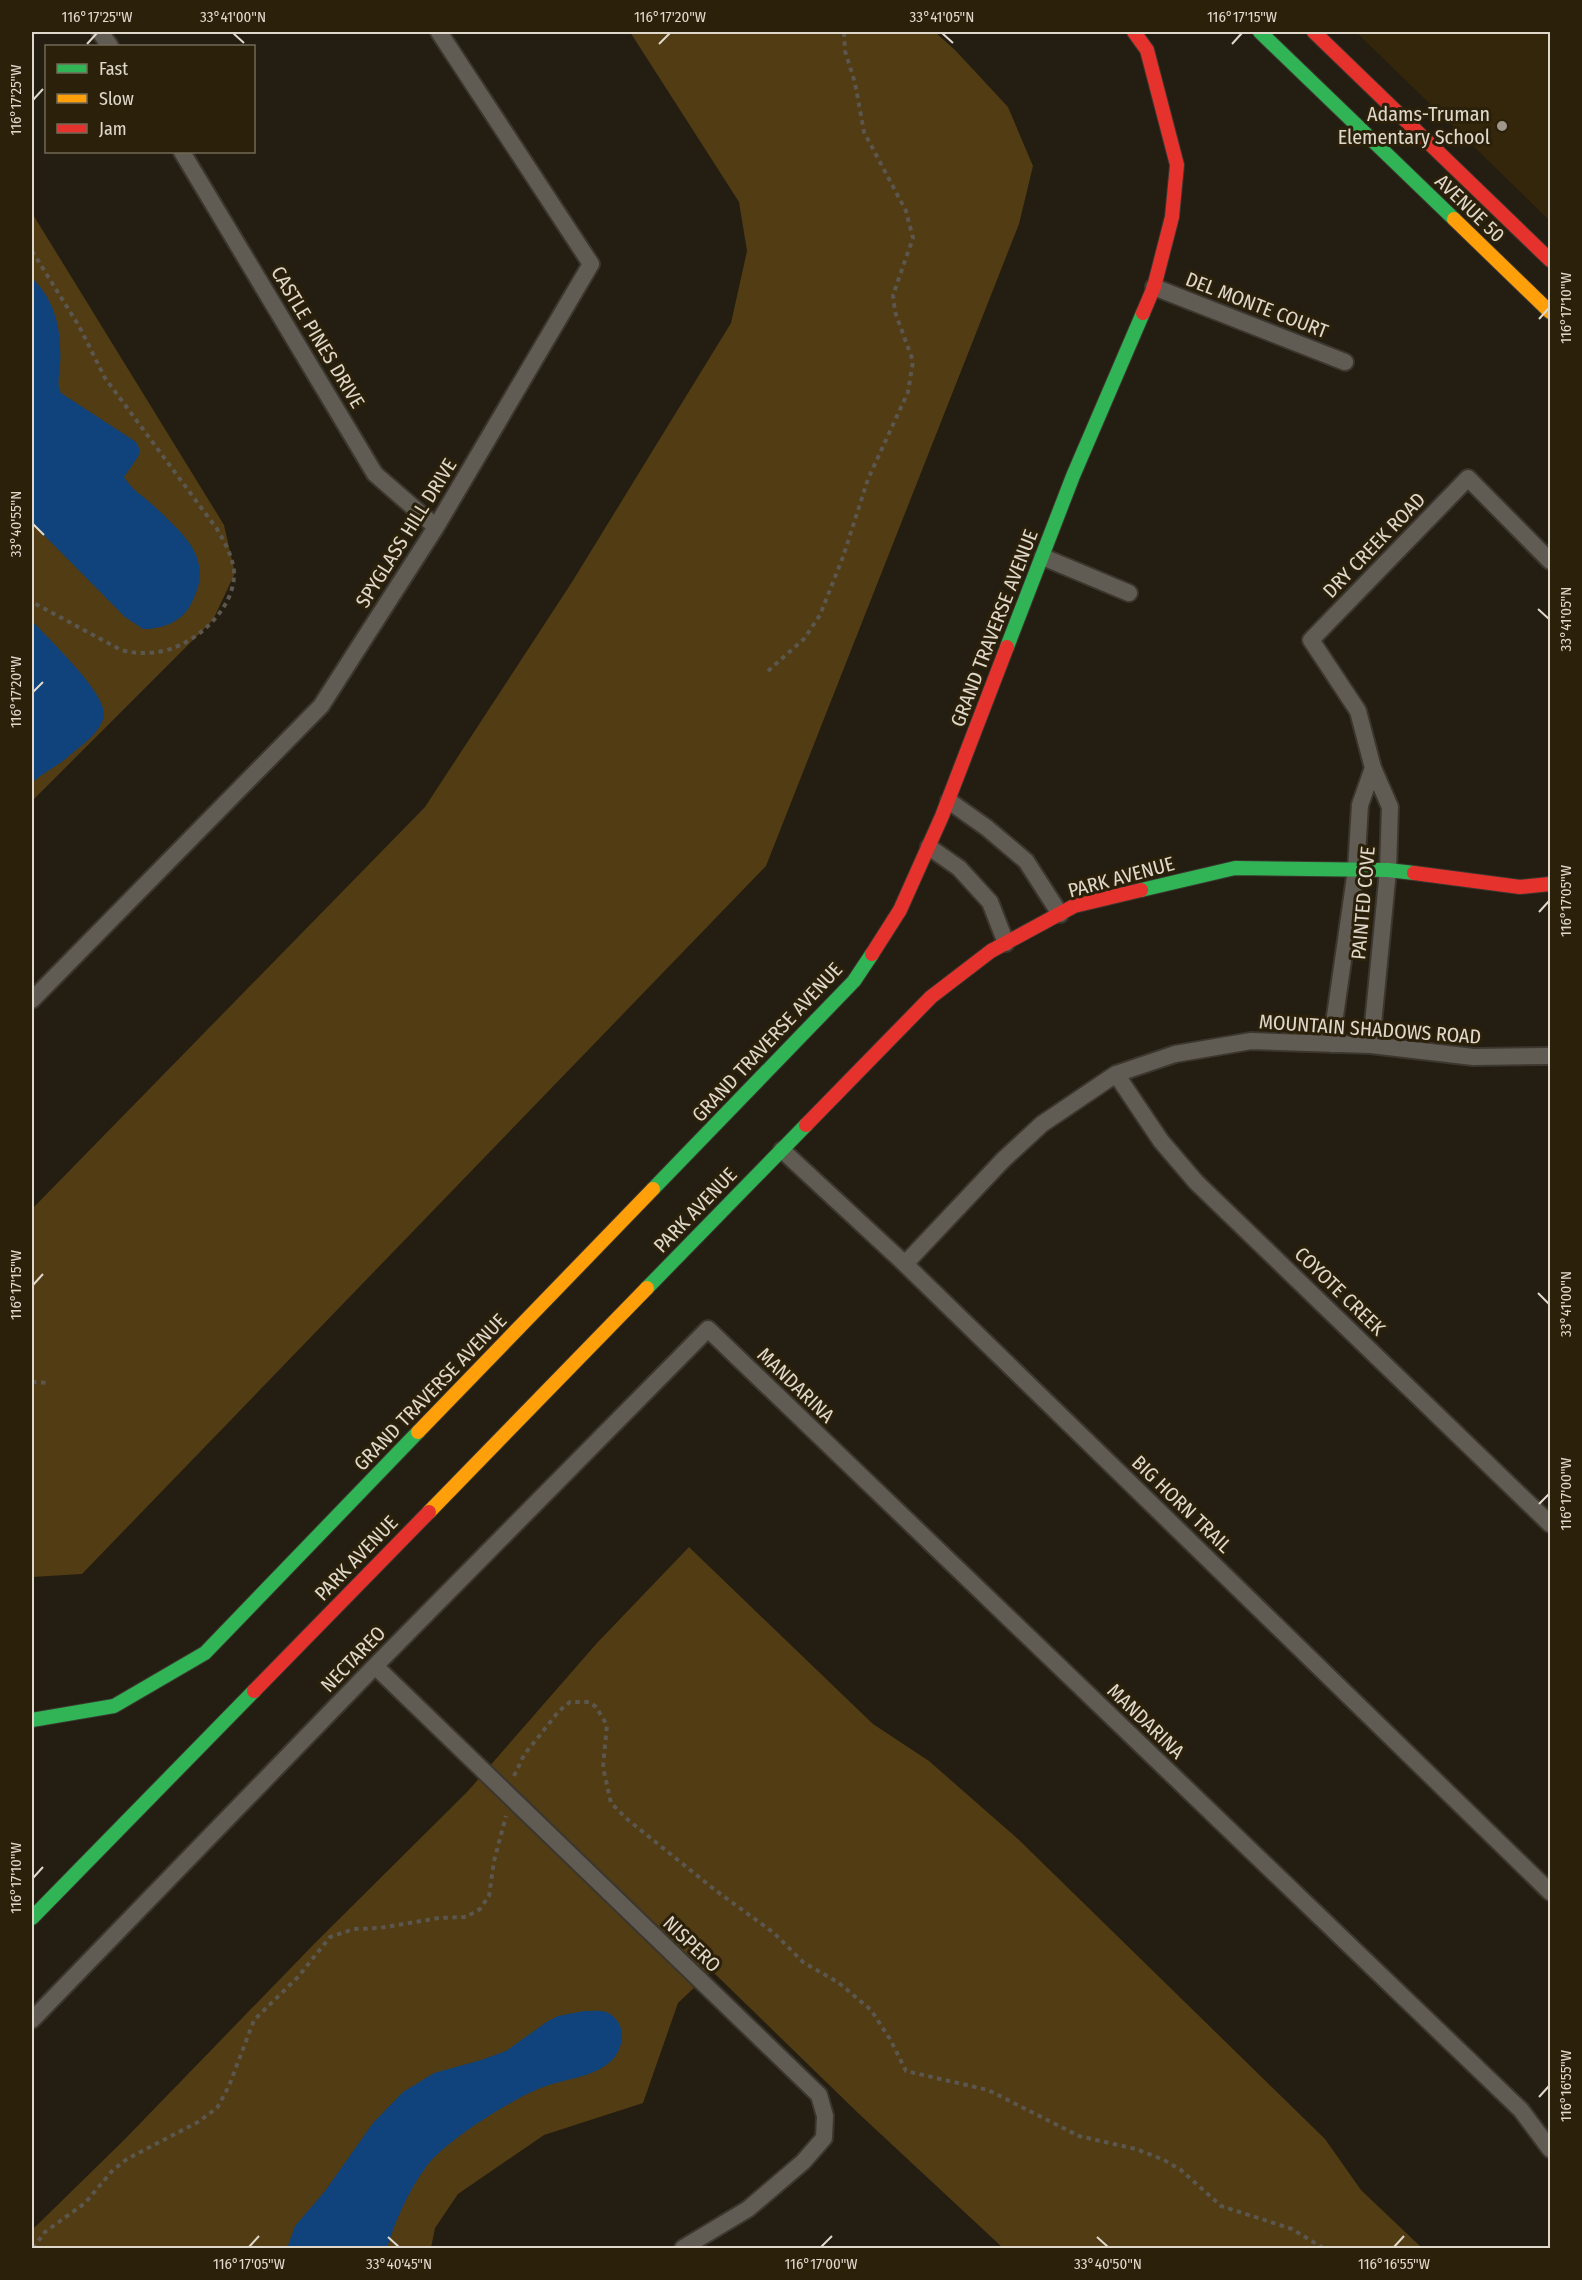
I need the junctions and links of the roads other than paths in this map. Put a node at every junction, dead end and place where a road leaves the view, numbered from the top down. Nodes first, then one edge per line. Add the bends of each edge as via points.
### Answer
1 (100, 32) edge
2 (439, 32) edge
3 (1134, 32) edge
4 (1260, 32) edge
5 (1314, 32) edge
6 (109, 45) edge
7 (183, 153) edge
8 (1551, 260) edge
9 (1154, 287) junction
10 (1551, 312) edge
11 (1345, 362) dead end
12 (436, 528) junction
13 (1042, 557) junction
14 (1551, 561) edge
15 (1129, 593) dead end
16 (1311, 640) joint
17 (1373, 768) junction
18 (949, 801) junction
19 (929, 847) junction
20 (1356, 870) junction
21 (1388, 870) junction
22 (1551, 884) edge
23 (1060, 914) junction
24 (1006, 943) junction
25 (32, 1000) edge
26 (1331, 1044) junction
27 (1371, 1045) junction
28 (1551, 1056) edge
29 (1116, 1074) junction
30 (782, 1150) junction
31 (905, 1264) junction
32 (708, 1329) joint
33 (1551, 1524) edge
34 (375, 1666) junction
35 (32, 1720) edge
36 (1551, 1892) edge
37 (32, 1918) edge
38 (32, 2020) edge
39 (1551, 2149) edge
40 (683, 2248) edge

1 - 6 street
2 - 12 street, SPYGLASS HILL DRIVE via 591,264
3 - 9 street, GRAND TRAVERSE AVENUE via 1147,50 1177,165 1173,217
4 - 10 street, AVENUE 50
5 - 8 street, AVENUE 50
7 - 12 street, CASTLE PINES DRIVE via 375,474
9 - 11 street, DEL MONTE COURT
9 - 13 street, GRAND TRAVERSE AVENUE
12 - 25 street, SPYGLASS HILL DRIVE via 321,706
13 - 15 street
13 - 18 street, GRAND TRAVERSE AVENUE
14 - 16 street, DRY CREEK ROAD via 1467,478
16 - 17 street, PAINTED COVE via 1358,711
17 - 20 street, PAINTED COVE via 1360,805
17 - 21 street, PAINTED COVE via 1390,807
18 - 19 street, GRAND TRAVERSE AVENUE
18 - 23 street via 1026,861
19 - 24 street via 959,867 990,902
19 - 35 street, GRAND TRAVERSE AVENUE via 900,910 854,981 205,1653 114,1706
20 - 21 street, PARK AVENUE
20 - 23 street, PARK AVENUE via 1235,868 1074,906
20 - 26 street, PAINTED COVE
21 - 22 street, PARK AVENUE via 1520,887
21 - 27 street, PAINTED COVE
23 - 24 street, PARK AVENUE
24 - 30 street, PARK AVENUE via 931,997
26 - 27 street, MOUNTAIN SHADOWS ROAD
26 - 29 street, MOUNTAIN SHADOWS ROAD via 1251,1041 1175,1054
27 - 28 street, MOUNTAIN SHADOWS ROAD via 1473,1057
29 - 31 street, MOUNTAIN SHADOWS ROAD via 1042,1124
29 - 33 street, COYOTE CREEK via 1161,1142 1196,1182
30 - 31 street, BIG HORN TRAIL
30 - 37 street, PARK AVENUE
31 - 36 street, BIG HORN TRAIL
32 - 34 street, NECTAREO
32 - 39 street, MANDARINA via 1512,2102
34 - 38 street, NECTAREO
34 - 40 street, NISPERO via 819,2095 825,2116 824,2138 803,2162 748,2209

